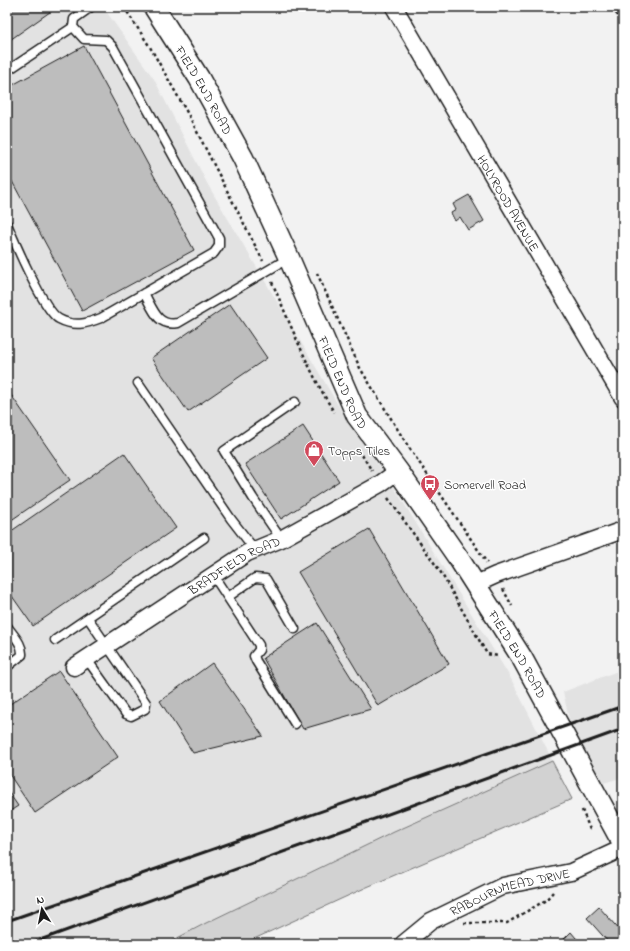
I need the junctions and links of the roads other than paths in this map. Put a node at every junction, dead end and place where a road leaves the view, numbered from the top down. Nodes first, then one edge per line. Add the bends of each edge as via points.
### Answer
1 (91, 7) edge
2 (154, 7) edge
3 (394, 7) edge
4 (73, 27) junction
5 (7, 71) edge
6 (7, 224) edge
7 (289, 258) junction
8 (144, 293) junction
9 (138, 383) dead end
10 (623, 398) edge
11 (295, 402) dead end
12 (398, 471) junction
13 (623, 530) edge
14 (204, 538) dead end
15 (281, 539) junction
16 (255, 550) junction
17 (213, 575) junction
18 (476, 584) junction
19 (228, 597) junction
20 (88, 618) junction
21 (7, 626) edge
22 (295, 629) dead end
23 (55, 640) dead end
24 (107, 646) junction
25 (80, 663) joint
26 (7, 667) edge
27 (295, 724) dead end
28 (623, 844) edge
29 (623, 848) edge
30 (403, 944) edge

1 - 4 lane via 74,19
2 - 7 street, FIELD END ROAD via 199,78 243,158
3 - 10 street, HOLYROOD AVENUE
4 - 5 lane
4 - 8 lane via 84,39 106,40 113,47 219,238 219,246 214,253
6 - 8 lane via 31,277 58,319 71,324 85,324 101,318
7 - 8 lane via 178,323 162,322
7 - 12 street, FIELD END ROAD via 357,416
9 - 16 lane
11 - 15 lane via 224,451
12 - 15 street, BRADFIELD ROAD via 380,484
12 - 18 street, FIELD END ROAD
13 - 18 street
14 - 20 lane
15 - 16 street, BRADFIELD ROAD
16 - 17 street, BRADFIELD ROAD
17 - 19 lane
17 - 24 street, BRADFIELD ROAD
18 - 28 street, FIELD END ROAD via 522,658
19 - 22 lane via 255,578 266,579
19 - 27 lane via 259,645 259,650 254,656 256,661
20 - 23 lane
20 - 24 lane
21 - 26 lane via 21,645 22,651 22,656
24 - 25 street, BRADFIELD ROAD
24 - 25 lane via 146,703 145,709 136,715 126,714
29 - 30 street, RABOURNMEAD DRIVE via 571,872 503,886 431,921

